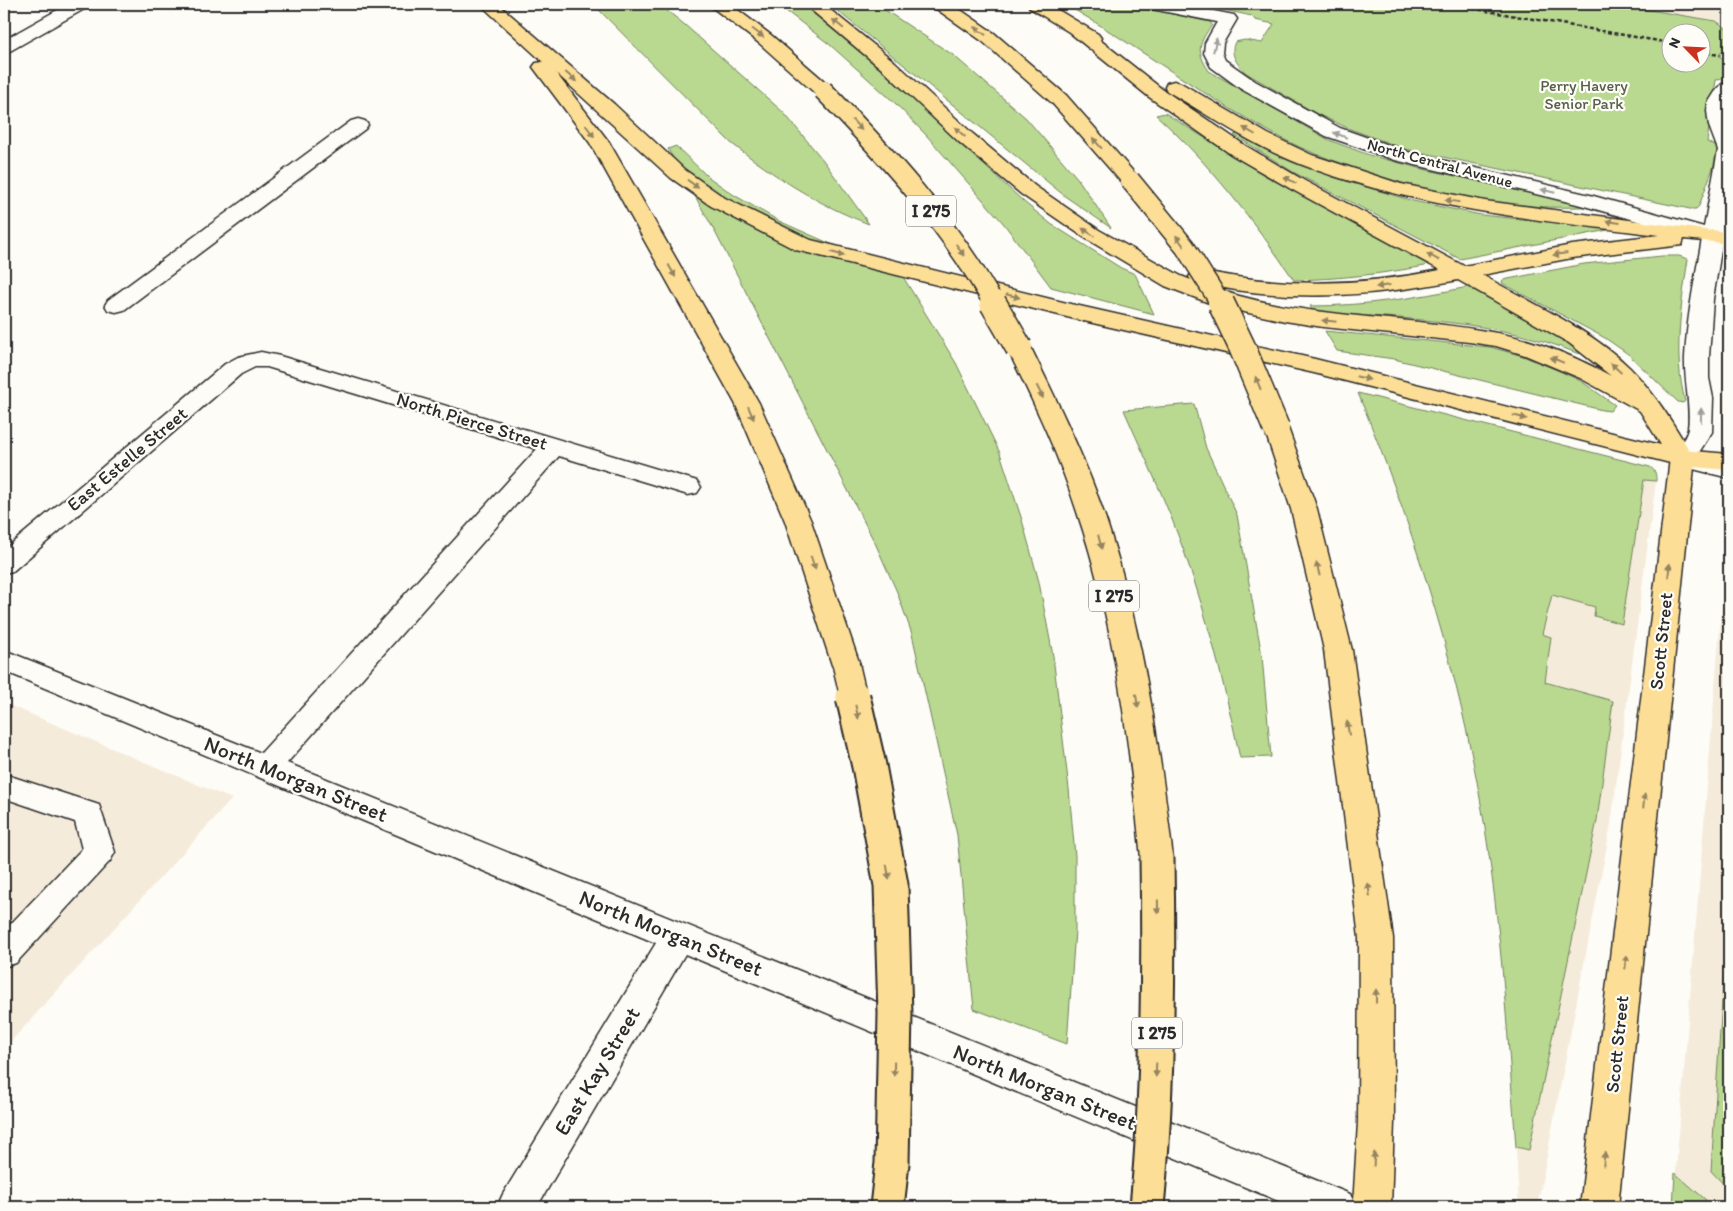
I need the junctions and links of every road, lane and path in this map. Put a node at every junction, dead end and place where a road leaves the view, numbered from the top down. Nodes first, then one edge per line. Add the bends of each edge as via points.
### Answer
1 (80, 4) edge
2 (488, 4) edge
3 (719, 4) edge
4 (813, 4) edge
5 (941, 4) edge
6 (1036, 4) edge
7 (1153, 4) edge
8 (1447, 4) edge
9 (508, 22) junction
10 (1076, 29) junction
11 (1660, 41) edge
12 (4, 47) edge
13 (1710, 54) edge
14 (1720, 55) dead end
15 (1729, 88) edge
16 (358, 125) dead end
17 (1721, 237) edge
18 (1130, 256) junction
19 (1462, 272) junction
20 (116, 305) dead end
21 (254, 359) joint
22 (1648, 406) junction
23 (554, 446) junction
24 (1682, 458) junction
25 (1729, 462) edge
26 (1729, 470) edge
27 (688, 487) dead end
28 (4, 564) edge
29 (4, 660) edge
30 (266, 767) junction
31 (4, 786) edge
32 (678, 936) junction
33 (4, 953) edge
34 (516, 1207) edge
35 (887, 1207) edge
36 (1148, 1207) edge
37 (1338, 1207) edge
38 (1372, 1207) edge
39 (1599, 1207) edge

1 - 12 street
2 - 9 main road
3 -> 36 main road, I 275, bridge via 765,39 822,90 879,149 937,218 979,279 1019,348 1072,462 1098,536 1134,685 1157,858 1159,962
18 -> 4 main road via 1058,213 1028,190 966,138 890,66
38 -> 5 main road, bridge via 1376,1122 1376,938 1338,650 1304,509 1276,428 1246,356 1202,270 1166,222 1059,99 988,37
6 - 10 main road
17 -> 7 street, North Central Avenue via 1583,199 1402,156 1333,132 1248,85 1217,63 1214,43 1228,19
8 - 11 path
9 -> 24 main road via 678,174 718,202 804,245 1075,312 1316,366
9 -> 35 main road, bridge via 599,142 747,404 798,521 846,665 891,885 895,1014 892,1163
17 -> 10 main road via 1440,199 1350,176 1261,138
19 -> 10 main road via 1238,150 1131,76
13 - 14 path
15 - 17 street, Scott Street via 1719,101 1715,120 1728,150
16 - 20 street
17 -> 19 main road via 1559,254
24 -> 17 street, Scott Street via 1700,432 1697,358 1702,299
19 -> 18 main road via 1367,288 1278,289 1216,281
22 -> 18 main road via 1580,369 1499,340 1323,320 1254,308 1173,282
22 -> 19 main road via 1630,382 1590,347
21 - 23 street, North Pierce Street via 272,361
21 - 28 street, East Estelle Street via 233,369
22 - 24 main road
23 - 27 street, North Pierce Street
23 - 30 street
24 - 25 main road
24 - 26 street
39 -> 24 main road, Scott Street
29 - 30 street, North Morgan Street
30 - 32 street, North Morgan Street
31 - 33 street via 88,814 99,852
32 - 34 street, East Kay Street
32 - 37 street, North Morgan Street

